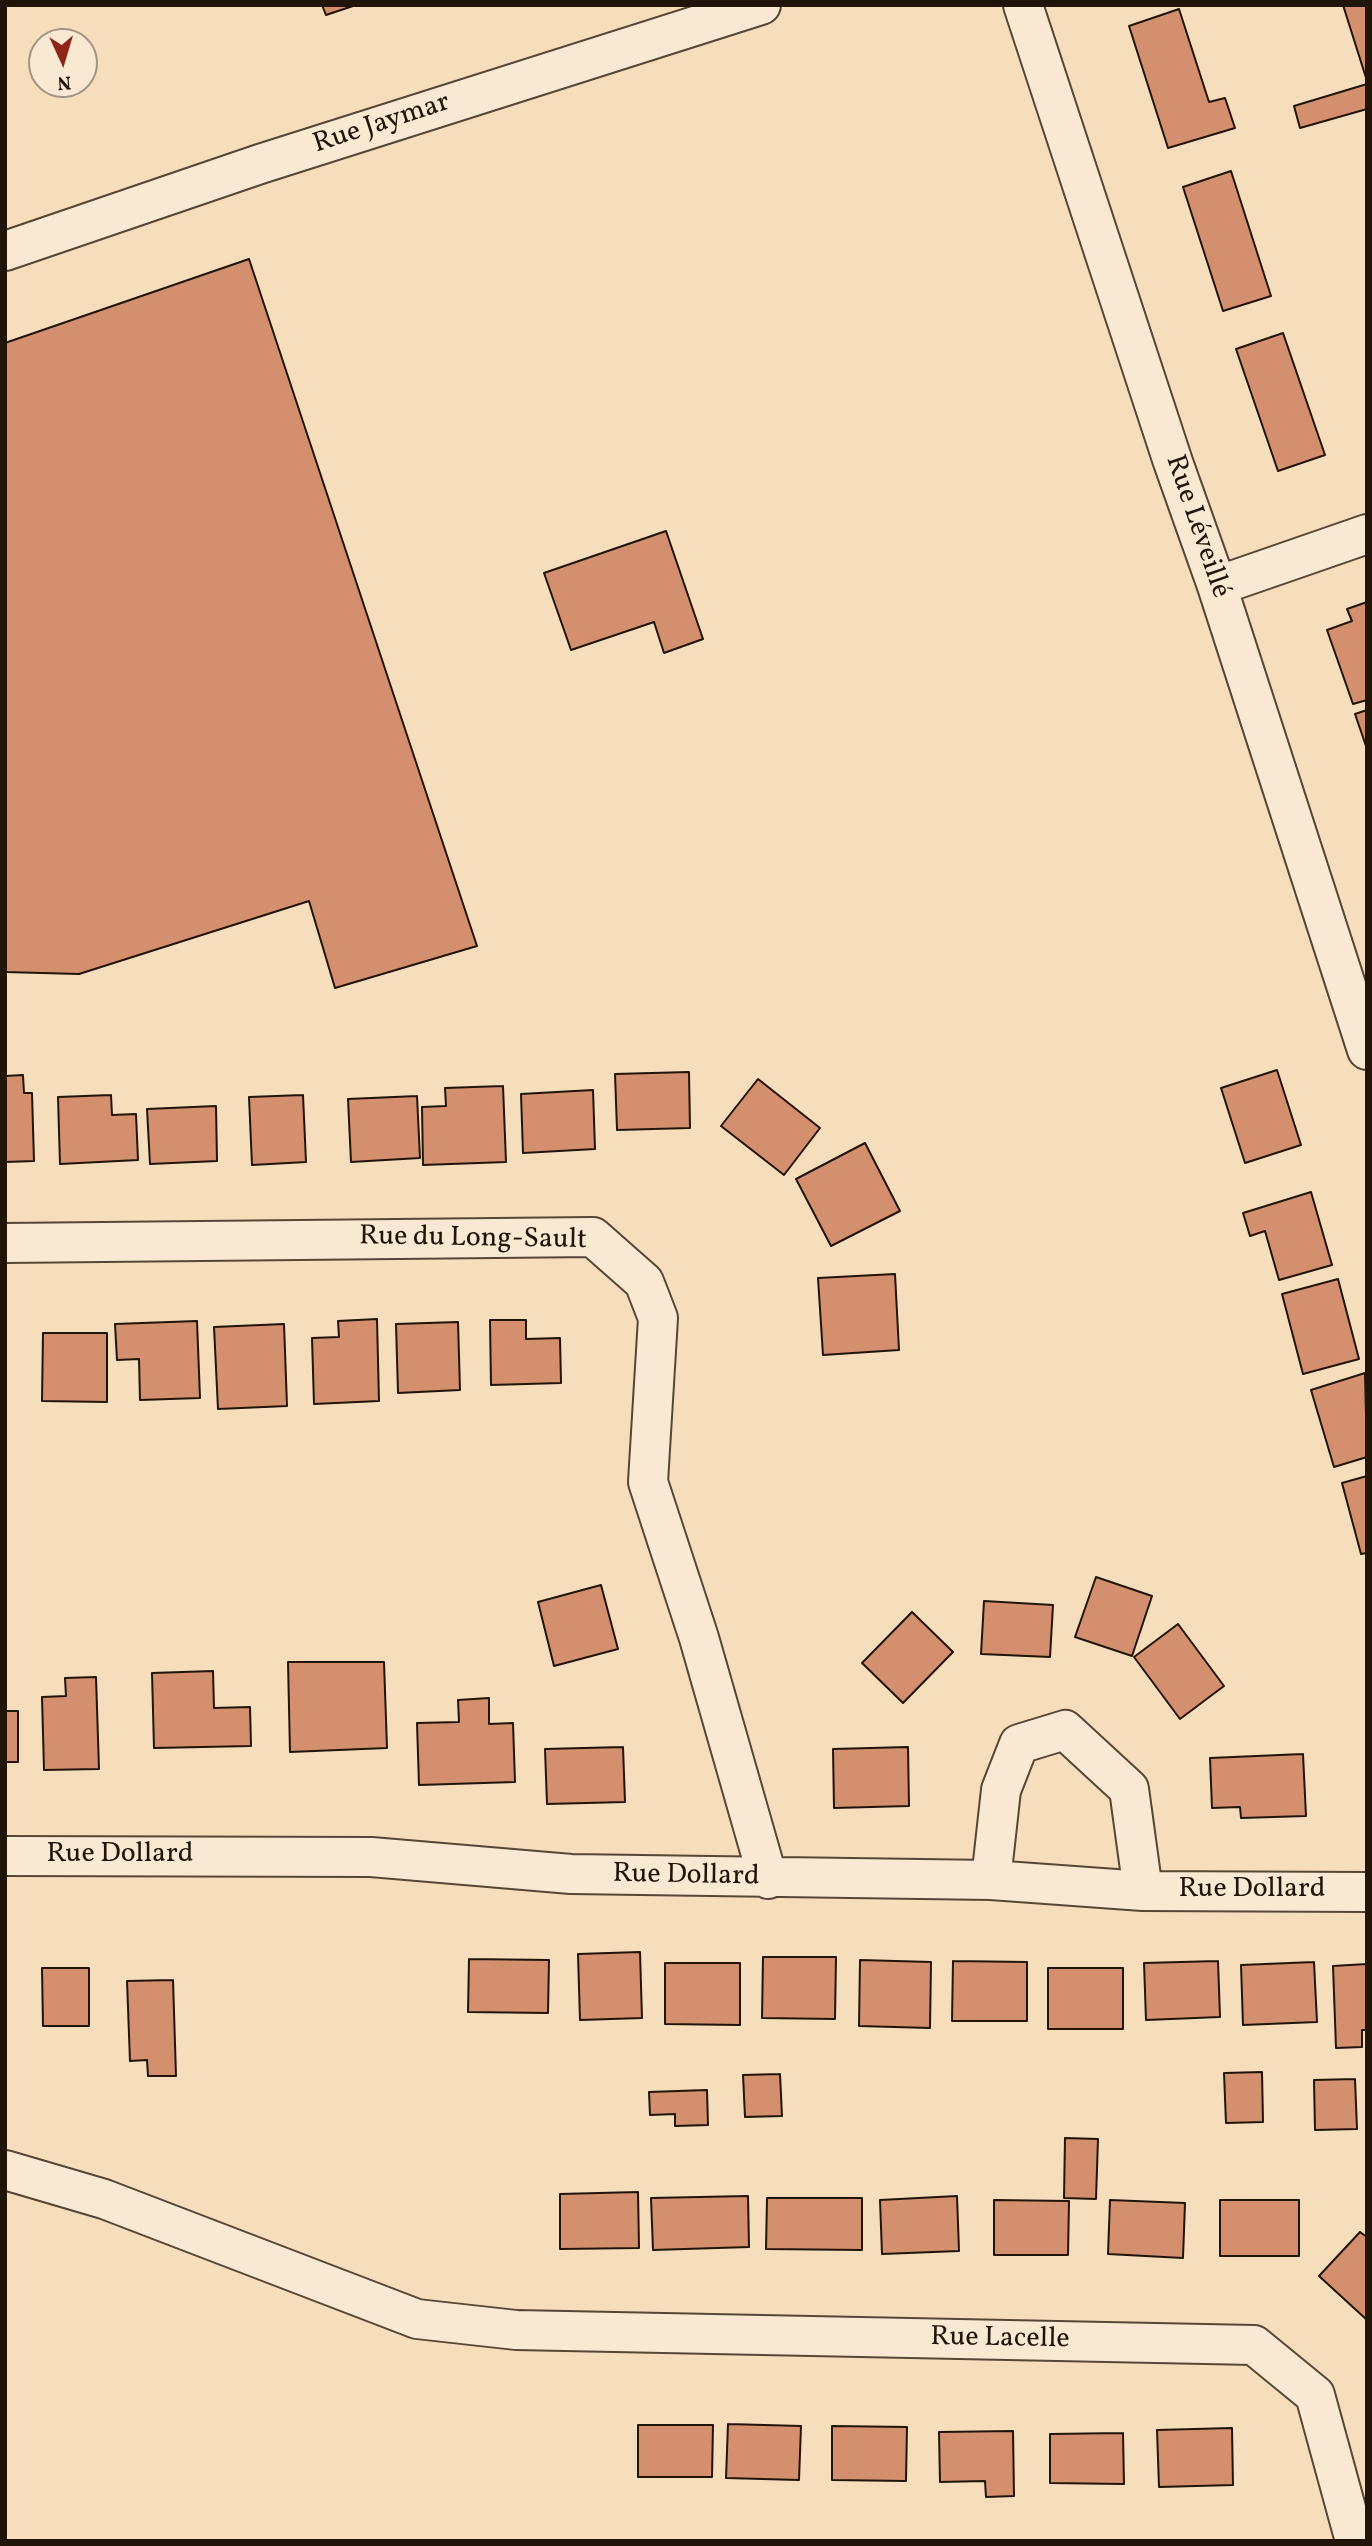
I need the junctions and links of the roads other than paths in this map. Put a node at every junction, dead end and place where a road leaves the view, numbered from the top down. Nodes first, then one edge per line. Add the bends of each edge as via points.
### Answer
1 (761, 5) edge
2 (1023, 5) edge
3 (5, 251) edge
4 (1367, 534) edge
5 (1217, 586) junction
6 (1367, 1050) edge
7 (5, 1243) edge
8 (5, 1856) edge
9 (768, 1879) junction
10 (991, 1880) junction
11 (1143, 1891) junction
12 (1367, 1892) edge
13 (5, 2170) edge
14 (1355, 2541) edge

1 - 3 street, Rue Jaymar via 260,164
2 - 5 street, Rue Léveillé
4 - 5 street
5 - 6 street, Rue Léveillé
7 - 9 street, Rue du Long-Sault via 593,1237 644,1282 658,1318 649,1482
8 - 9 street, Rue Dollard via 371,1857 571,1874
9 - 10 street, Rue Dollard
10 - 11 street, Rue Dollard
10 - 11 street via 1001,1790 1020,1744 1065,1730 1129,1789
11 - 12 street, Rue Dollard
13 - 14 street, Rue Lacelle via 104,2199 417,2319 516,2330 1254,2345 1315,2395

